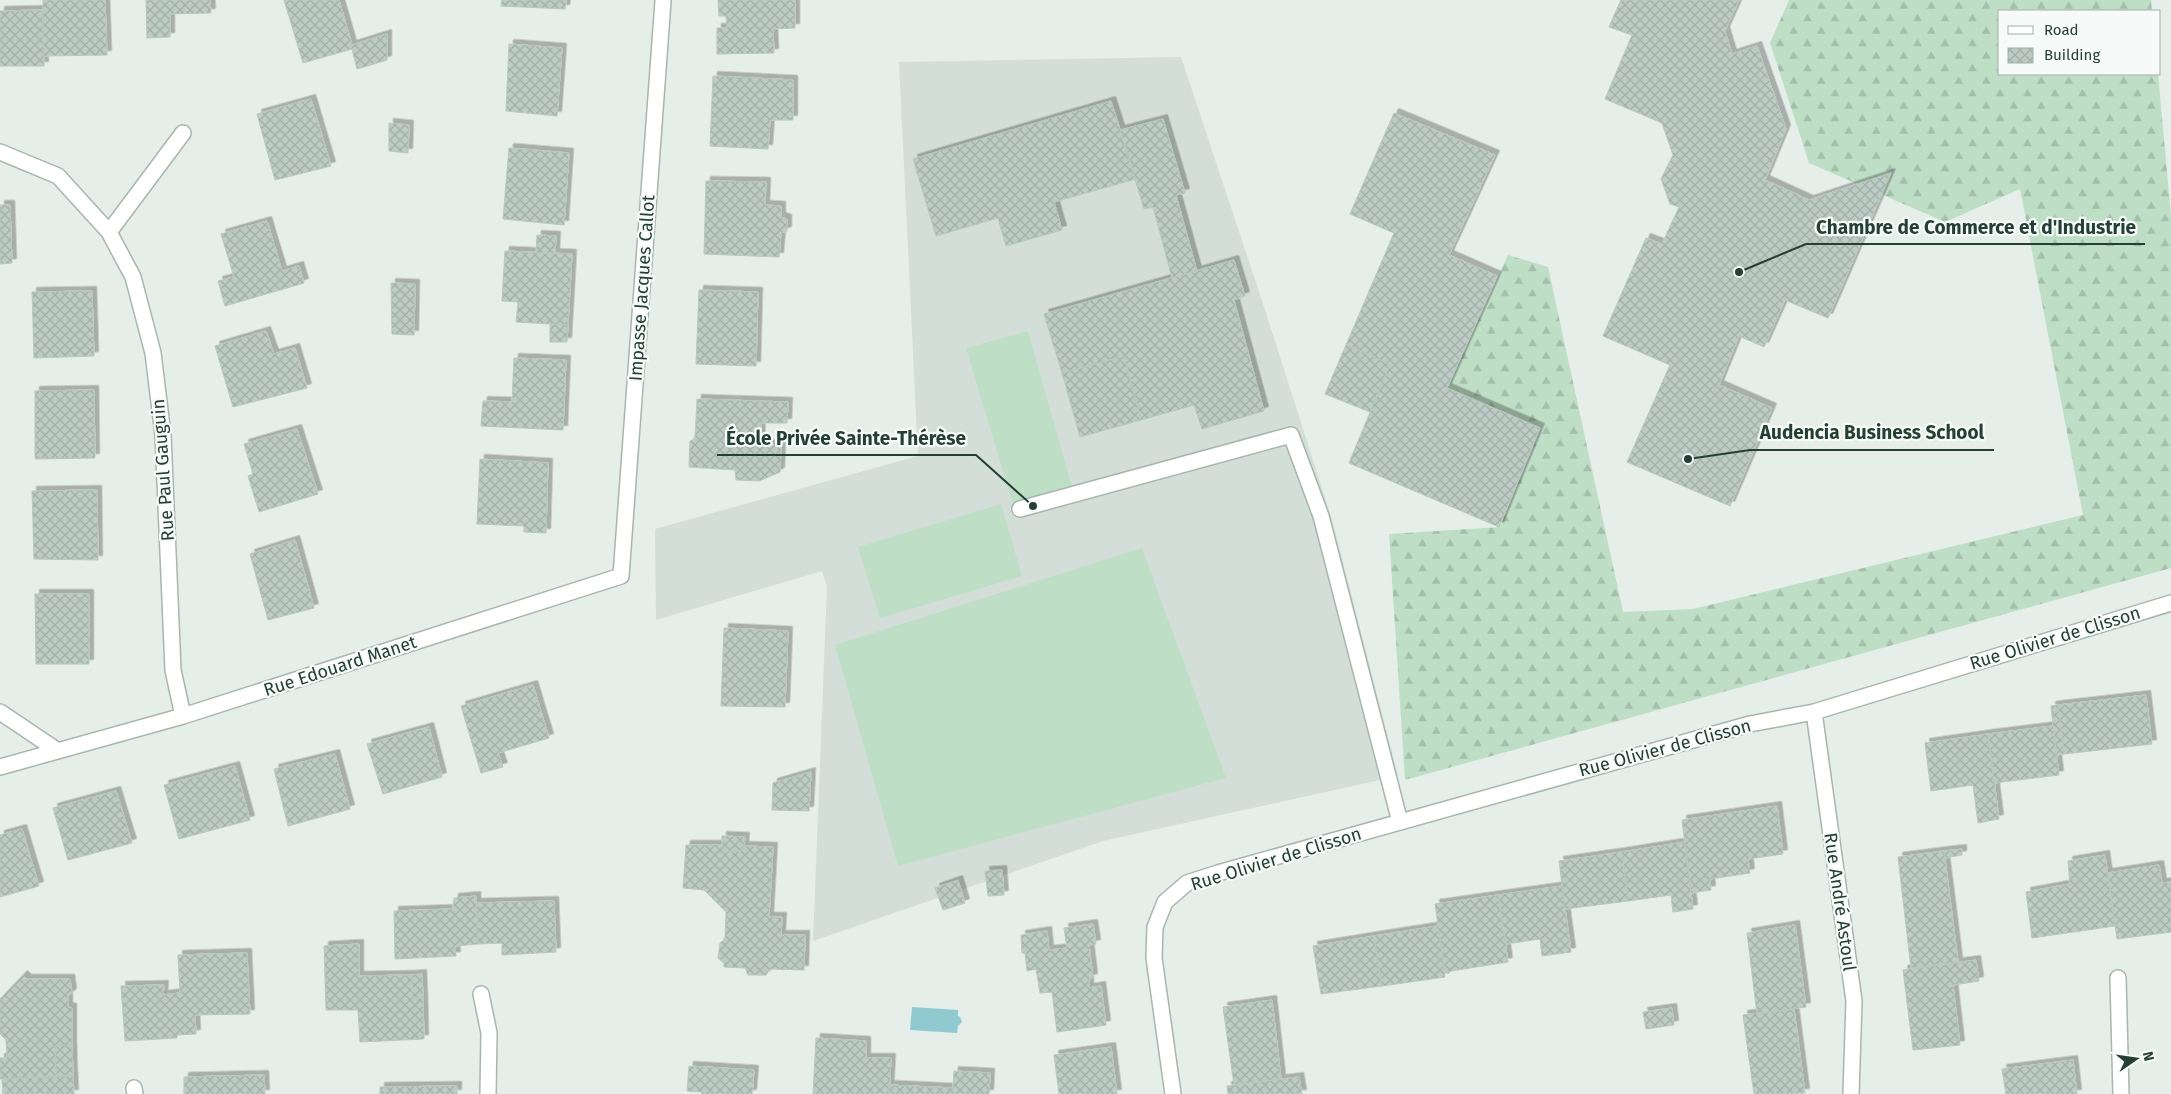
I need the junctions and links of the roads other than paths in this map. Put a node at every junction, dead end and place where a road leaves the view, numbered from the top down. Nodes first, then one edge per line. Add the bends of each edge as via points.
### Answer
1 (663, 1) edge
2 (183, 133) dead end
3 (0, 152) edge
4 (109, 232) junction
5 (1020, 509) dead end
6 (622, 576) joint
7 (2171, 603) edge
8 (0, 712) edge
9 (1814, 712) junction
10 (184, 716) junction
11 (58, 751) junction
12 (0, 767) edge
13 (1400, 822) junction
14 (2118, 978) dead end
15 (481, 994) dead end
16 (488, 1094) edge
17 (1173, 1094) edge
18 (1852, 1094) edge
19 (2121, 1094) edge

1 - 6 street, Impasse Jacques Callot
2 - 4 street
3 - 4 street, Rue Paul Gauguin via 58,176
4 - 10 street, Rue Paul Gauguin via 133,277 153,353 163,435 173,670
5 - 13 street via 1290,435 1321,516
6 - 10 street, Rue Edouard Manet
7 - 9 street, Rue Olivier de Clisson
8 - 11 street
9 - 13 street, Rue Olivier de Clisson via 1750,724
9 - 18 street, Rue André Astoul via 1854,1001
10 - 11 street, Rue Edouard Manet
11 - 12 street, Rue Edouard Manet
13 - 17 street, Rue Olivier de Clisson via 1187,883 1165,902 1154,927 1154,958
14 - 19 street
15 - 16 street via 489,1033

